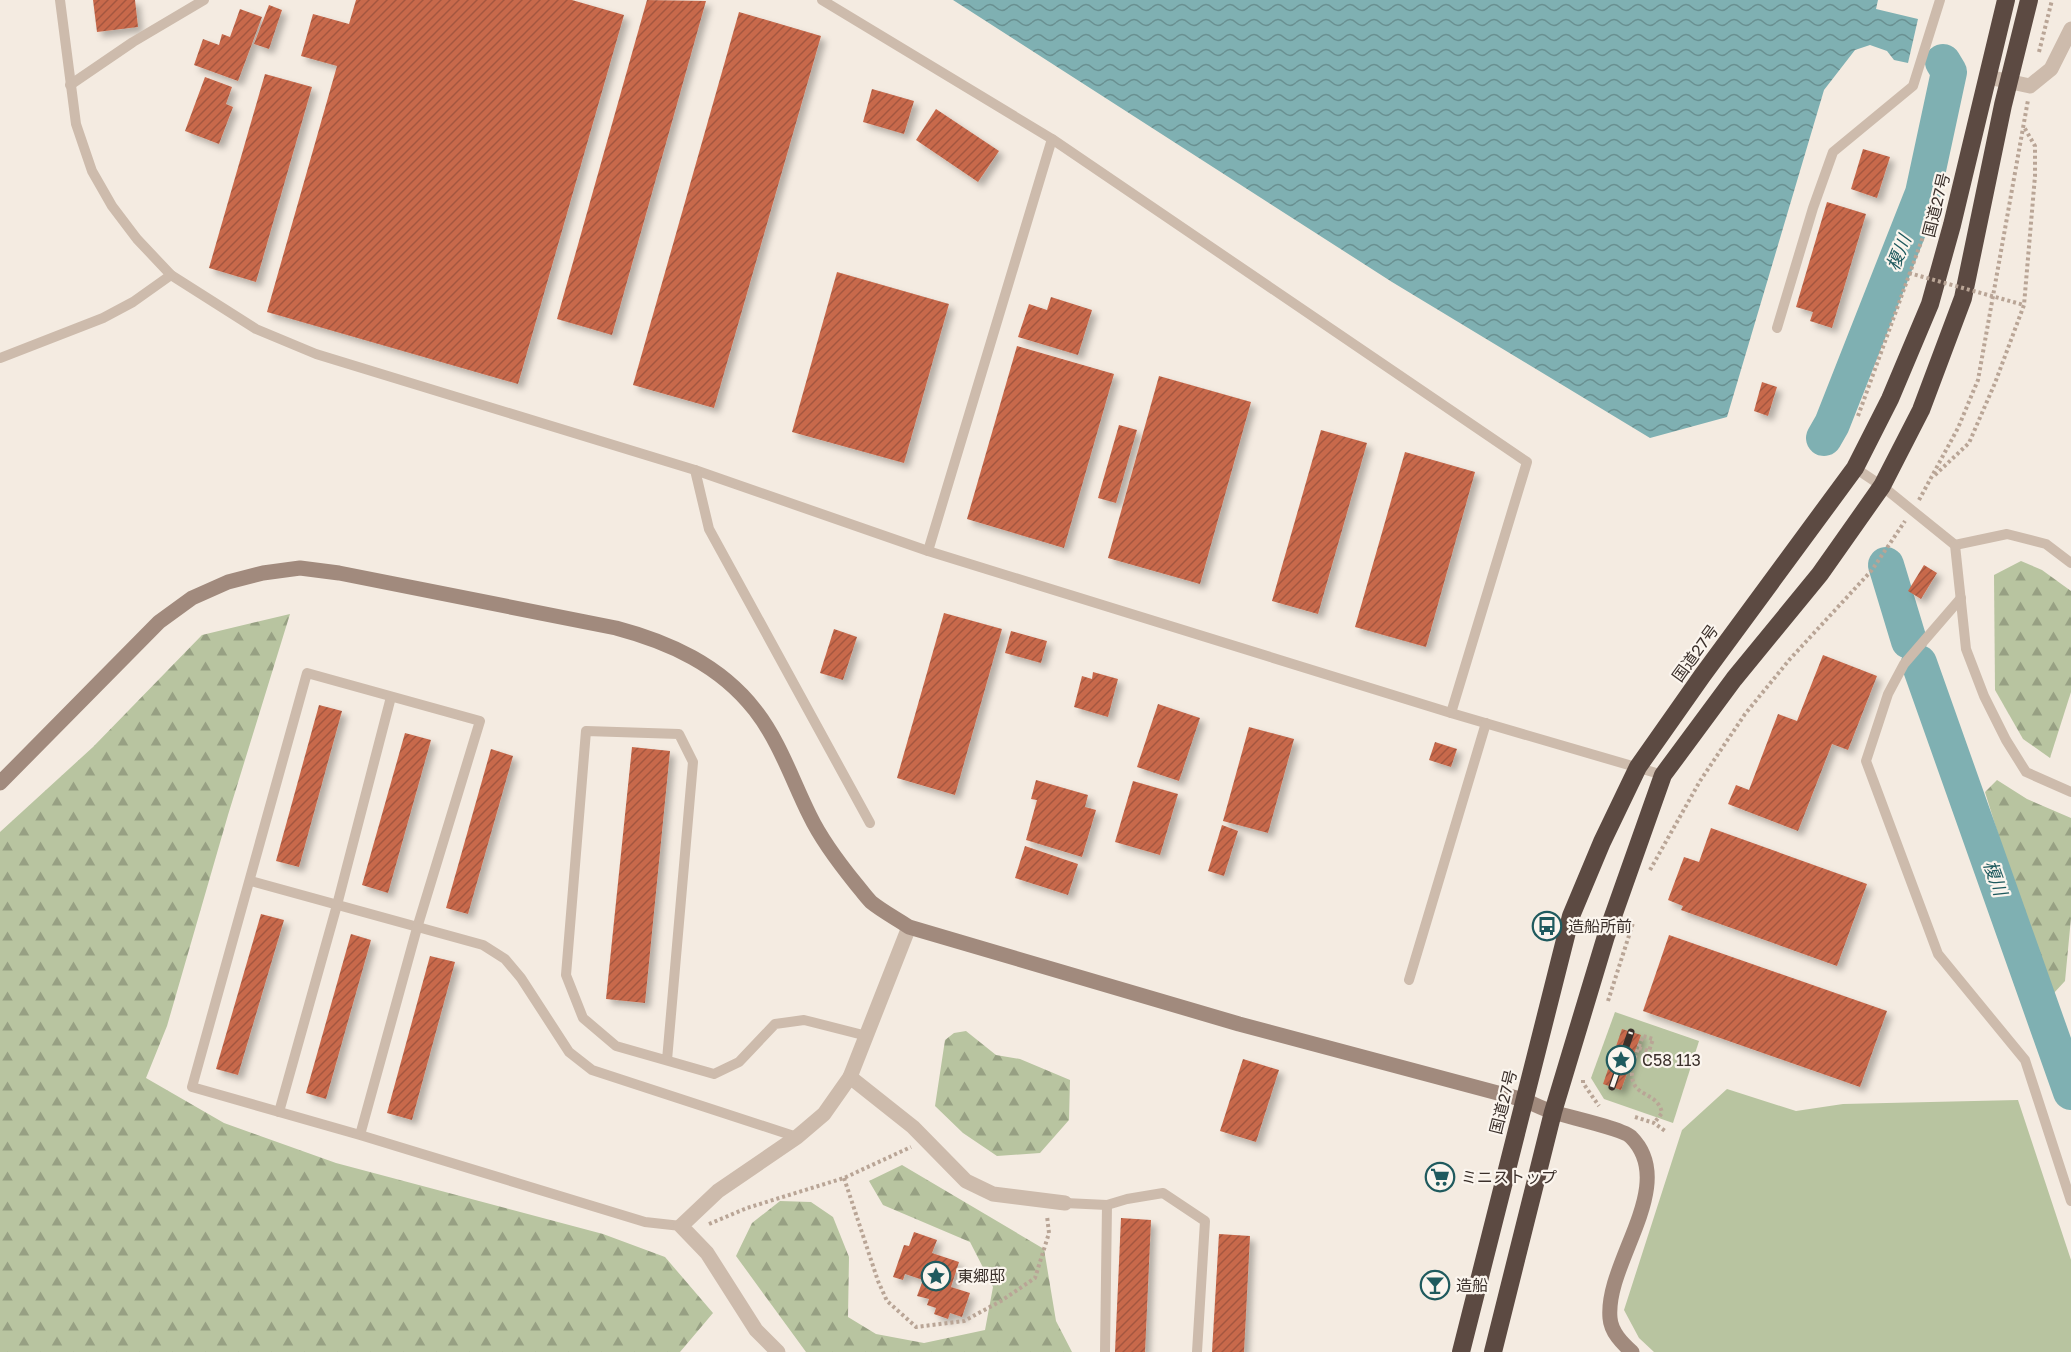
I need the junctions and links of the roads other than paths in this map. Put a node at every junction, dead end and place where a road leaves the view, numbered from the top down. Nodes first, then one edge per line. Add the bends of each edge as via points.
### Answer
1 (60, 0) edge
2 (204, 0) edge
3 (822, 0) edge
4 (1940, 0) edge
5 (2006, 0) edge
6 (2029, 0) edge
7 (2071, 29) edge
8 (1988, 77) junction
9 (2008, 83) junction
10 (70, 85) junction
11 (1052, 139) junction
12 (171, 275) junction
13 (1777, 328) dead end
14 (0, 358) edge
15 (1855, 468) junction
16 (695, 470) junction
17 (1882, 486) junction
18 (1955, 545) junction
19 (928, 551) junction
20 (2071, 563) edge
21 (1961, 598) junction
22 (391, 697) junction
23 (1451, 713) junction
24 (1486, 723) junction
25 (1638, 767) junction
26 (1664, 775) junction
27 (0, 783) edge
28 (2071, 792) edge
29 (870, 823) dead end
30 (251, 881) junction
31 (336, 905) junction
32 (909, 927) junction
33 (417, 928) junction
34 (1409, 980) dead end
35 (867, 1036) junction
36 (667, 1060) junction
37 (850, 1077) junction
38 (1524, 1100) junction
39 (279, 1112) junction
40 (1553, 1112) junction
41 (360, 1135) junction
42 (797, 1137) junction
43 (2071, 1201) edge
44 (1065, 1203) joint
45 (1107, 1205) junction
46 (685, 1230) junction
47 (778, 1352) edge
48 (1105, 1352) edge
49 (1197, 1352) edge
50 (1461, 1352) edge
51 (1493, 1352) edge
52 (1632, 1352) edge

1 - 10 lane
2 - 10 lane
3 - 11 lane
4 - 13 lane via 1913,86 1833,152
5 - 8 highway, 国道27号
6 - 9 highway
7 - 9 street via 2051,69 2030,86
8 - 9 street
8 - 15 highway, 国道27号 via 1930,304 1890,399
9 - 17 highway via 1963,298 1921,410
10 - 12 lane via 76,124 92,171 112,206
11 - 19 lane
11 - 23 lane via 1527,462
12 - 14 lane via 103,318
12 - 16 lane via 256,329 316,354
15 - 17 lane
15 - 25 highway, 国道27号
16 - 19 lane
16 - 29 lane via 709,529
17 - 18 lane
17 - 26 highway via 1820,574 1734,679
18 - 20 lane via 2007,534 2046,544
18 - 21 lane
19 - 23 lane
21 - 28 lane via 1966,649 2006,740 2026,772
21 - 43 lane via 1904,664 1888,694 1866,761 1938,954 2025,1060
22 - 30 lane via 307,673
22 - 31 lane
22 - 33 lane via 480,721
23 - 24 lane
24 - 25 lane
24 - 34 lane
25 - 26 lane
25 - 38 highway, 国道27号 via 1571,916
26 - 40 highway via 1606,936
27 - 32 street via 159,622 192,598 228,582 263,573 300,568 339,573 616,628 652,638 709,667 755,710 781,751 810,817 836,859 870,901
30 - 31 lane
30 - 39 lane via 192,1087
31 - 33 lane
31 - 39 lane
32 - 35 street
32 - 38 street via 1239,1024
33 - 41 lane
33 - 42 lane via 483,945 505,959 569,1052 592,1071
35 - 36 lane via 804,1020 775,1024 739,1062 714,1074
35 - 37 street
36 - 36 lane via 693,762 679,734 586,731 566,975 583,1018 616,1046
37 - 42 street via 824,1114
37 - 44 street via 913,1127 966,1181 993,1194
38 - 40 street
38 - 50 highway, 国道27号
39 - 41 lane
40 - 51 highway
40 - 52 street via 1630,1135 1646,1158 1648,1186 1611,1303 1610,1320 1619,1340
41 - 46 lane via 645,1222
42 - 46 street via 718,1191
44 - 45 lane
45 - 48 lane
45 - 49 lane via 1163,1194 1205,1221
46 - 47 street via 707,1253 756,1330

